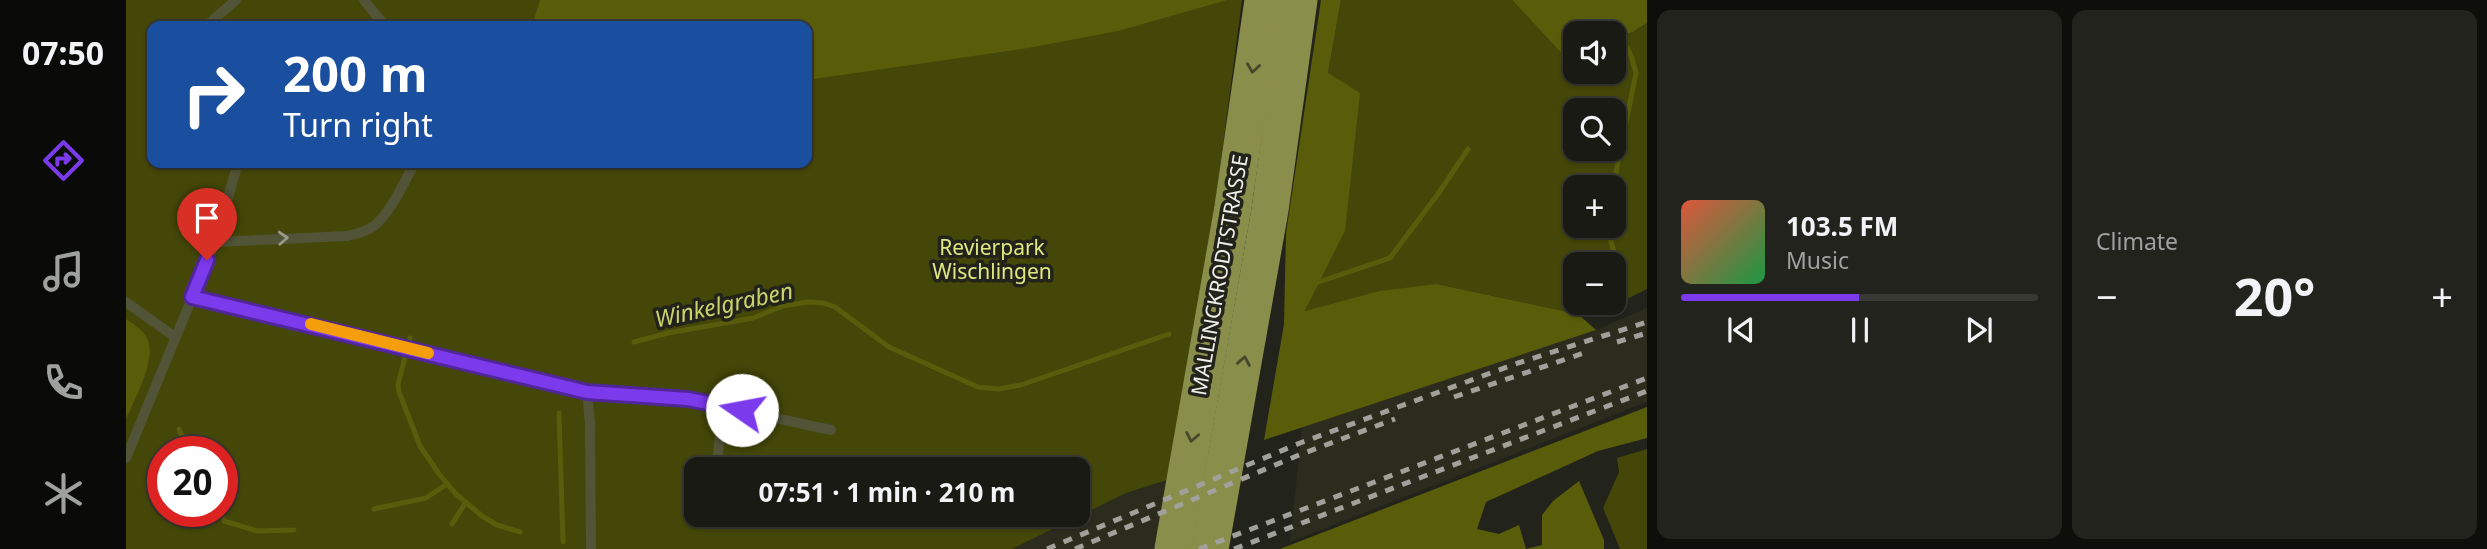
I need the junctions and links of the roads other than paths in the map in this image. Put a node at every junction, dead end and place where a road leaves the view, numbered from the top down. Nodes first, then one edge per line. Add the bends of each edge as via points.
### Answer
1 (236, 0) edge
2 (364, 0) edge
3 (1263, 0) edge
4 (1299, 0) edge
5 (212, 21) edge
6 (381, 21) edge
7 (237, 168) edge
8 (412, 168) edge
9 (215, 242) junction
10 (192, 297) junction
11 (126, 302) edge
12 (175, 337) junction
13 (587, 392) junction
14 (724, 406) junction
15 (831, 430) dead end
16 (718, 457) edge
17 (126, 458) edge
18 (591, 549) edge
19 (1173, 549) edge
20 (1210, 549) edge

1 - 5 lane
2 - 6 lane
3 -> 19 highway, MALLINCKRODTSTRASSE via 1233,207
20 -> 4 highway, MALLINCKRODTSTRASSE via 1270,209
7 - 9 lane
9 -> 8 lane via 361,233 383,216
9 - 10 lane
10 - 12 lane
10 - 13 lane
11 - 12 lane
12 - 17 lane
13 - 14 lane
13 - 18 lane
14 - 15 lane
14 - 16 lane

